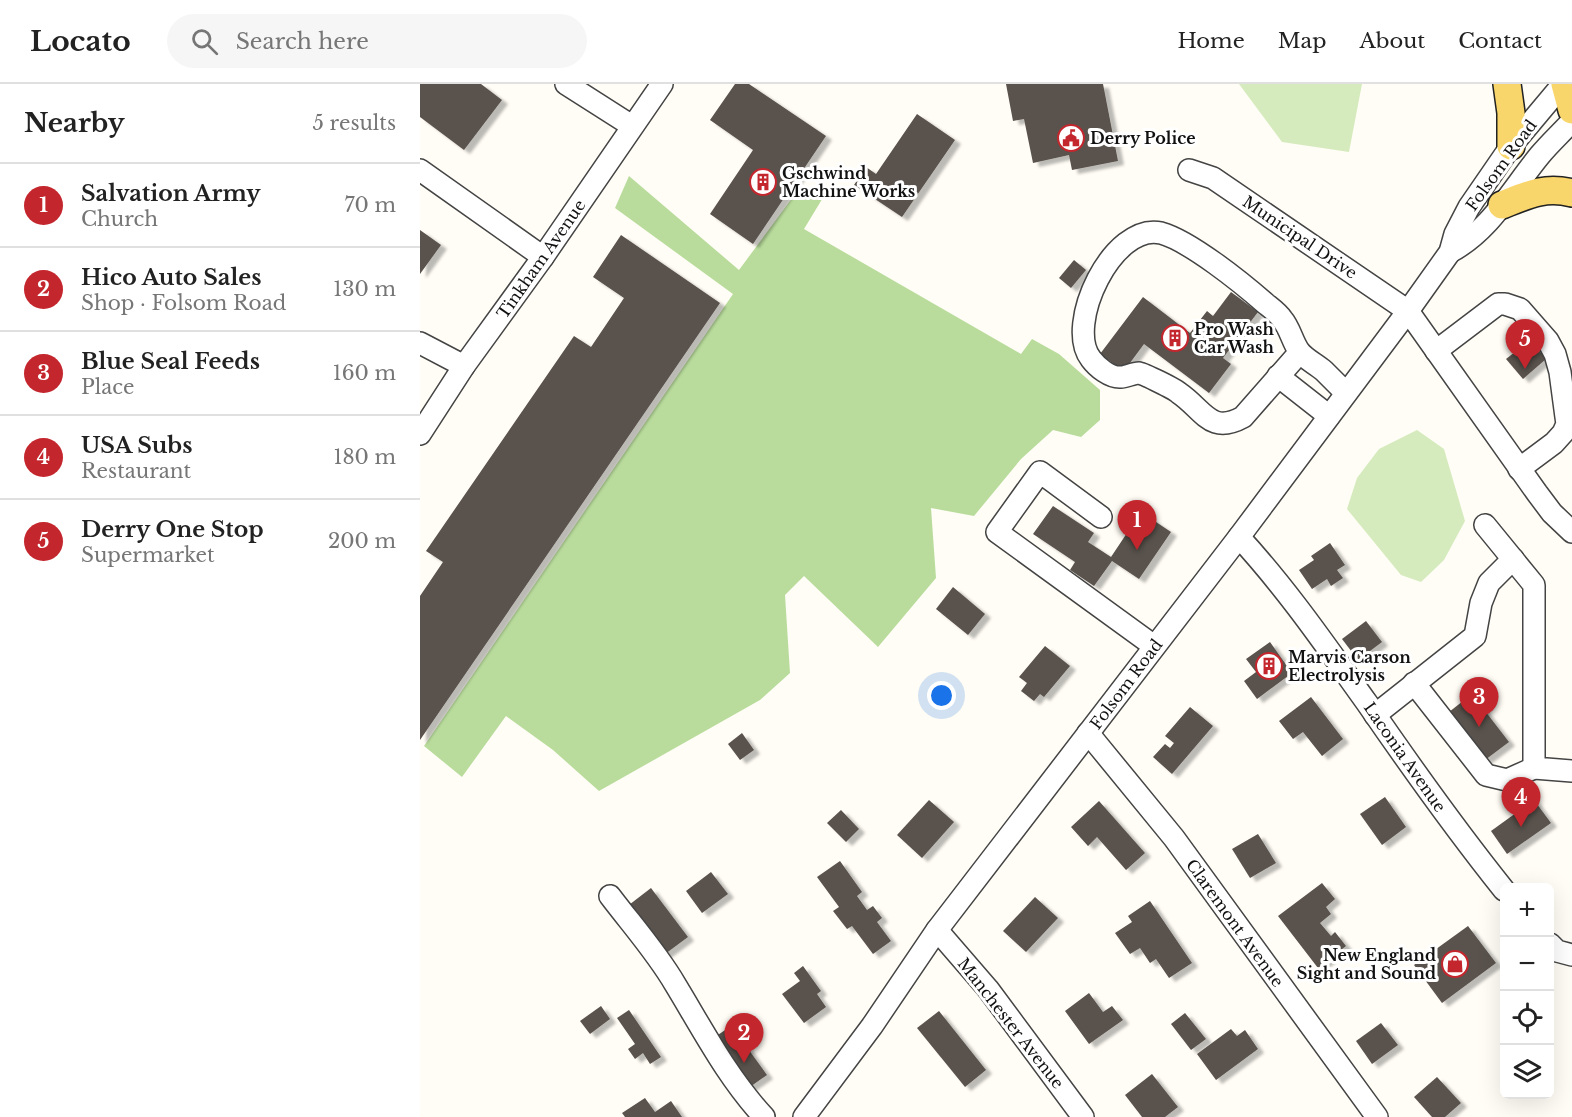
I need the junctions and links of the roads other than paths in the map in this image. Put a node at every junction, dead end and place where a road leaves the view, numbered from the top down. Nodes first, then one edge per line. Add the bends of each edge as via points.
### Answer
1 (566, 84) edge
2 (662, 84) edge
3 (1508, 84) edge
4 (1564, 84) edge
5 (1572, 110) edge
6 (1572, 121) edge
7 (633, 126) junction
8 (1512, 146) junction
9 (420, 170) edge
10 (1189, 170) dead end
11 (1572, 193) edge
12 (1502, 205) junction
13 (1450, 252) junction
14 (543, 257) junction
15 (1408, 311) junction
16 (420, 343) edge
17 (1436, 351) junction
18 (1300, 352) junction
19 (464, 366) junction
20 (1278, 376) junction
21 (1346, 393) junction
22 (1329, 416) junction
23 (423, 424) edge
24 (1520, 469) junction
25 (1562, 510) edge
26 (1101, 517) dead end
27 (1485, 525) dead end
28 (1572, 532) edge
29 (1239, 537) junction
30 (1513, 559) junction
31 (1154, 646) junction
32 (1414, 683) junction
33 (1375, 715) junction
34 (1088, 733) junction
35 (1534, 768) junction
36 (1572, 771) edge
37 (1500, 886) edge
38 (610, 896) dead end
39 (937, 930) junction
40 (1554, 948) edge
41 (1572, 955) edge
42 (764, 1117) edge
43 (804, 1117) edge
44 (1083, 1117) edge
45 (1377, 1117) edge

1 - 7 street
2 - 7 street, Tinkham Avenue
3 - 8 main road
4 - 5 main road
4 - 8 street, Folsom Road
6 - 12 street, Folsom Road
7 - 14 street, Tinkham Avenue
8 - 13 street, Folsom Road via 1469,207
9 - 14 street
10 - 15 street, Municipal Drive via 1213,178
11 - 12 main road via 1552,189
12 - 13 street, Folsom Road via 1468,243
13 - 15 street, Folsom Road
14 - 19 street, Tinkham Avenue
15 - 17 street
15 - 21 street, Folsom Road
16 - 19 street
17 - 24 street
17 - 24 street via 1498,304 1520,309 1548,341 1560,372 1567,424 1554,443
18 - 20 street
18 - 20 street via 1282,319 1246,286 1179,242 1161,233 1146,232 1113,255 1091,294 1083,333 1089,357 1100,369 1119,378 1138,373 1178,392 1216,424 1231,424 1243,417
18 - 21 street
19 - 23 street, Tinkham Avenue
20 - 22 street
21 - 22 street, Folsom Road
22 - 29 street, Folsom Road
24 - 25 street
25 - 28 street
26 - 31 street via 1040,472 997,532
27 - 30 street
29 - 31 street, Folsom Road
29 - 33 street, Laconia Avenue via 1297,605
30 - 32 street via 1489,584 1475,636
30 - 35 street via 1534,585
31 - 34 street, Folsom Road
32 - 33 street
32 - 35 street via 1486,775 1508,780
33 - 37 street, Laconia Avenue
34 - 39 street, Folsom Road
34 - 45 street, Claremont Avenue via 1200,874
35 - 36 street
38 - 42 street via 675,984 734,1081
39 - 43 street, Folsom Road
39 - 44 street, Manchester Avenue via 988,989
40 - 41 street

